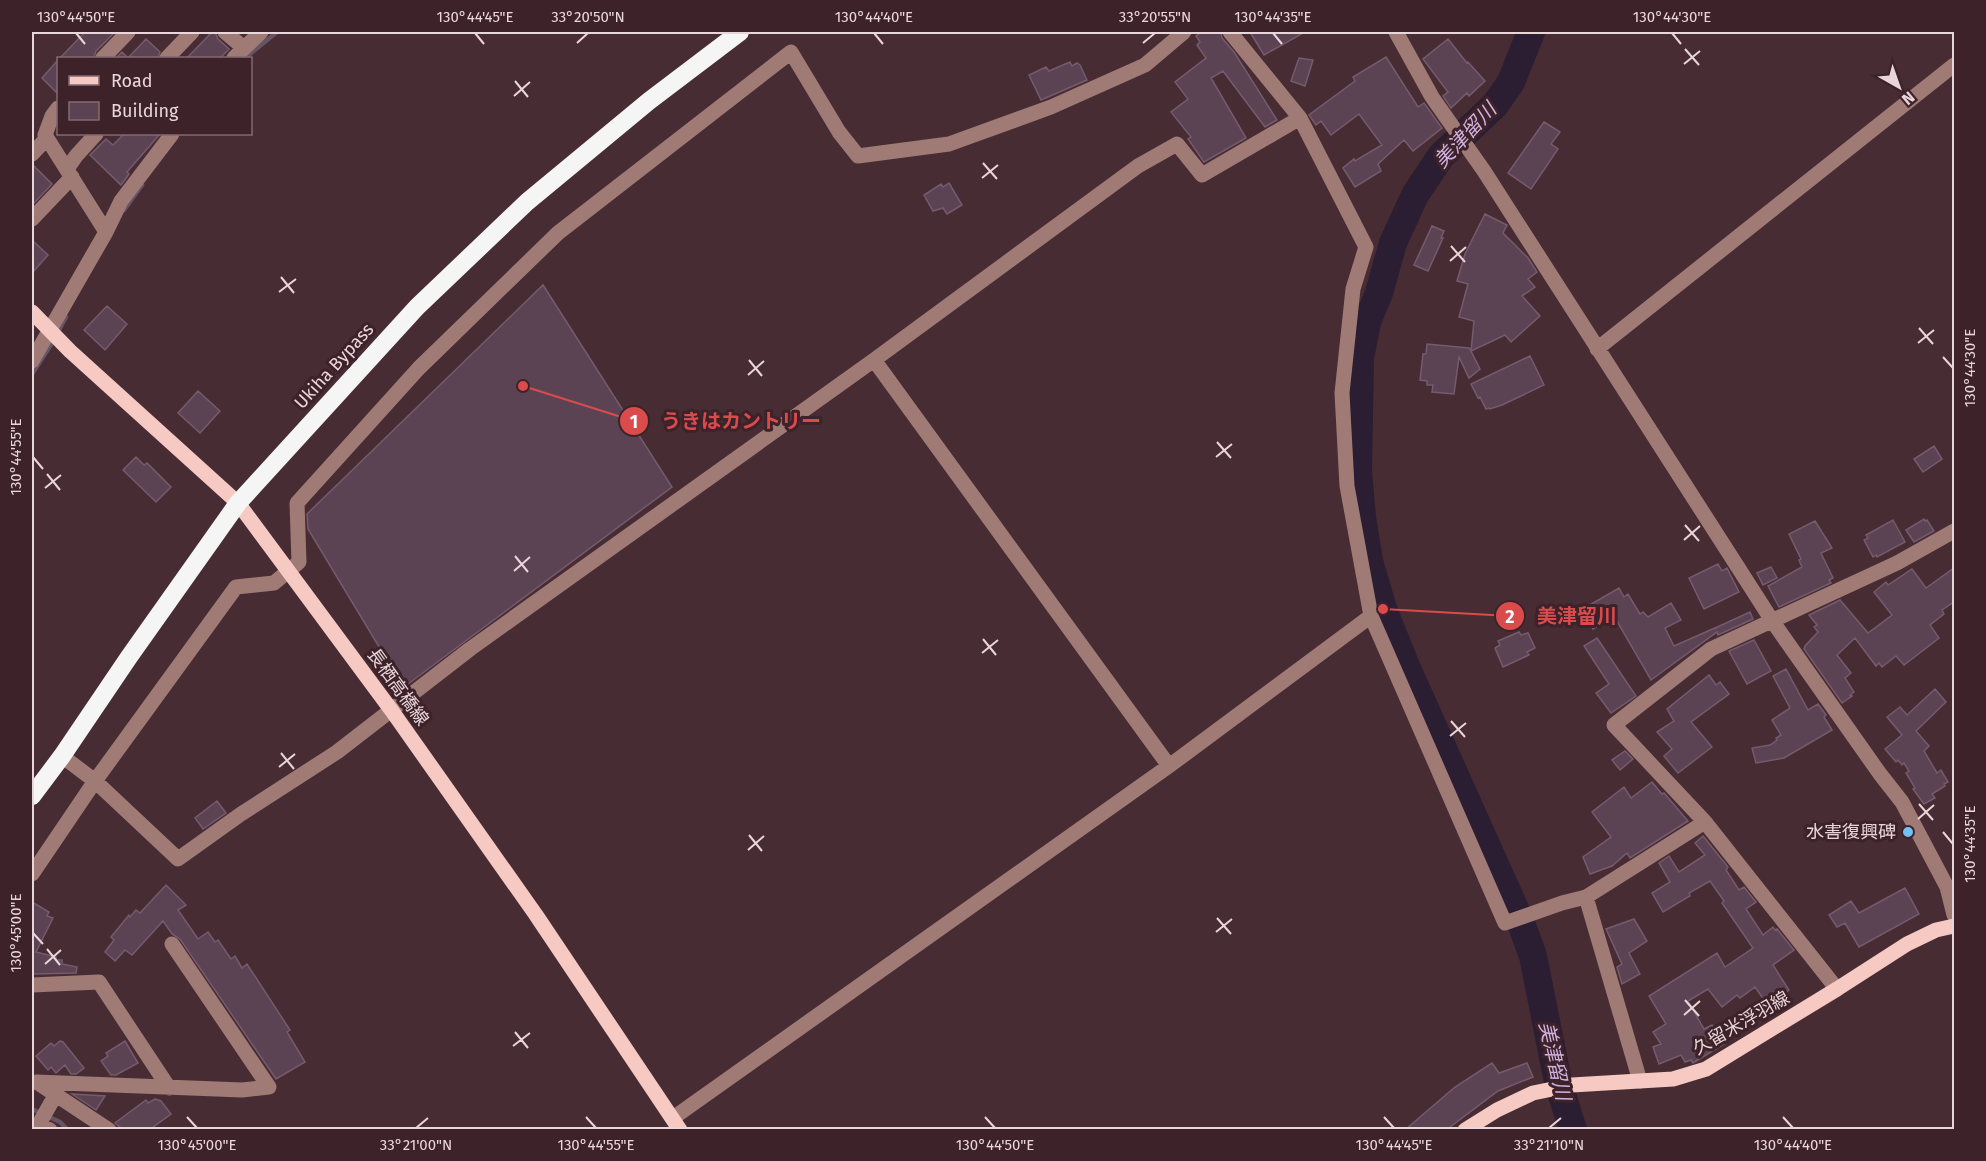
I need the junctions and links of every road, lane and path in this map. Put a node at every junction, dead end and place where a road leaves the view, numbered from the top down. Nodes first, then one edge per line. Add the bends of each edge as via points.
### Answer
1 (128, 32) edge
2 (192, 32) edge
3 (225, 32) edge
4 (261, 32) edge
5 (740, 32) edge
6 (1184, 32) edge
7 (1230, 32) edge
8 (1396, 32) edge
9 (239, 53) edge
10 (105, 57) edge
11 (168, 57) edge
12 (1954, 65) edge
13 (57, 109) edge
14 (1300, 118) junction
15 (95, 135) edge
16 (170, 135) edge
17 (47, 138) junction
18 (32, 154) edge
19 (69, 173) junction
20 (32, 219) edge
21 (106, 232) junction
22 (32, 312) edge
23 (50, 329) junction
24 (1597, 349) junction
25 (874, 360) junction
26 (32, 361) edge
27 (238, 503) junction
28 (1954, 531) edge
29 (289, 572) junction
30 (1371, 616) junction
31 (1773, 622) junction
32 (392, 711) junction
33 (62, 756) junction
34 (1169, 766) junction
35 (95, 780) junction
36 (32, 796) edge
37 (1705, 822) junction
38 (32, 874) edge
39 (1951, 883) edge
40 (1586, 897) junction
41 (1954, 915) edge
42 (1954, 926) edge
43 (172, 944) dead end
44 (32, 985) edge
45 (1837, 989) junction
46 (34, 1081) edge
47 (1640, 1081) junction
48 (169, 1088) junction
49 (53, 1099) junction
50 (676, 1124) edge
51 (45, 1127) edge
52 (108, 1130) edge
53 (1465, 1130) edge

1 - 10 street
2 - 11 street
3 - 9 street
4 - 9 street
5 - 27 highway, Ukiha Bypass via 527,202 417,307
6 - 29 street via 1145,65 1051,107 949,144 858,156 791,52 558,233 419,368 297,503 299,562
7 - 14 street
8 - 24 street via 1432,97
12 - 24 street
13 - 17 street via 51,116
14 - 25 street via 1202,175 1177,144 1138,166
14 - 30 street via 1366,247 1353,289 1342,393 1347,486
15 - 19 street via 76,156
16 - 21 street via 121,201
17 - 18 street
17 - 19 street
19 - 20 street
19 - 21 street
21 - 23 street
22 - 23 main road, 長栖高橋線
23 - 26 street
23 - 27 main road, 長栖高橋線
24 - 31 street
25 - 32 street via 470,649
25 - 34 street
27 - 29 main road, 長栖高橋線
27 - 33 highway, Ukiha Bypass
28 - 31 street
29 - 32 main road, 長栖高橋線
29 - 35 street via 274,583 236,587
30 - 34 street
30 - 40 street via 1505,922
31 - 37 street via 1711,649 1614,725
31 - 39 street via 1902,802
32 - 35 street via 338,752 178,859
32 - 50 main road, 長栖高橋線 via 536,915
33 - 35 street
33 - 36 highway, Ukiha Bypass
34 - 50 street
35 - 38 street
37 - 40 street
37 - 45 street
39 - 41 street
40 - 47 street
42 - 45 main road, 久留米浮羽線 via 1907,944
43 - 48 street via 269,1087
44 - 48 street via 99,982
45 - 47 main road, 久留米浮羽線 via 1706,1069 1672,1079
46 - 48 street
46 - 49 street
47 - 53 main road, 久留米浮羽線 via 1572,1085 1533,1093
49 - 51 street
49 - 52 street

